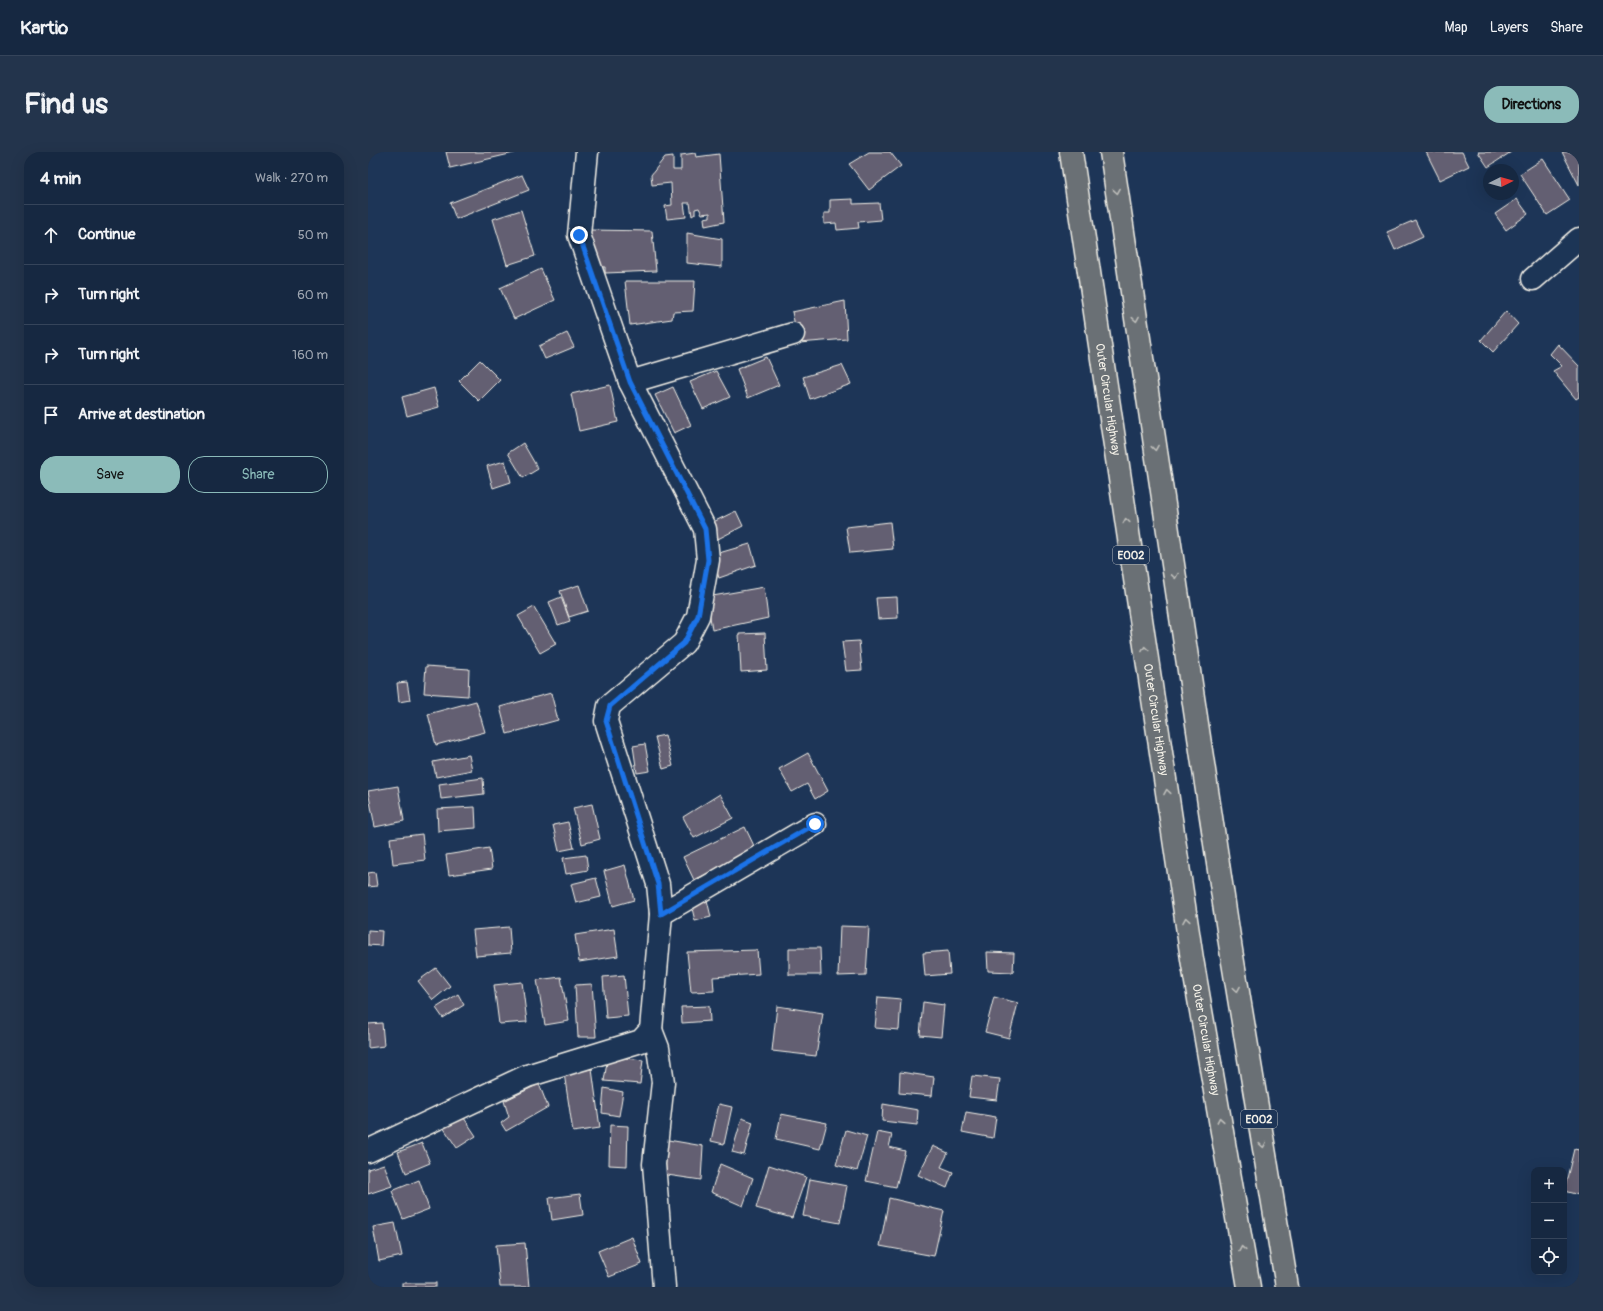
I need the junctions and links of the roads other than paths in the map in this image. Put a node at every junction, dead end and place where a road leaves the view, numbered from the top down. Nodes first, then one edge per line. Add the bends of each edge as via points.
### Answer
1 (587, 152) edge
2 (1071, 152) edge
3 (1111, 152) edge
4 (1579, 239) edge
5 (1532, 279) dead end
6 (793, 334) dead end
7 (630, 382) junction
8 (815, 824) dead end
9 (661, 914) junction
10 (651, 1030) junction
11 (368, 1151) edge
12 (664, 1287) edge
13 (1249, 1287) edge
14 (1287, 1287) edge

1 - 7 street via 579,235
13 -> 2 highway, Outer Circular Highway / E002 via 1192,959
3 -> 14 highway, E002 via 1231,950
4 - 5 street
6 - 7 street
7 - 9 street via 705,529 708,560 698,616 684,643 610,706 606,721 658,884
8 - 9 street
9 - 10 street
10 - 11 street via 641,1041 527,1076
10 - 12 street via 658,1048 663,1082 654,1164

